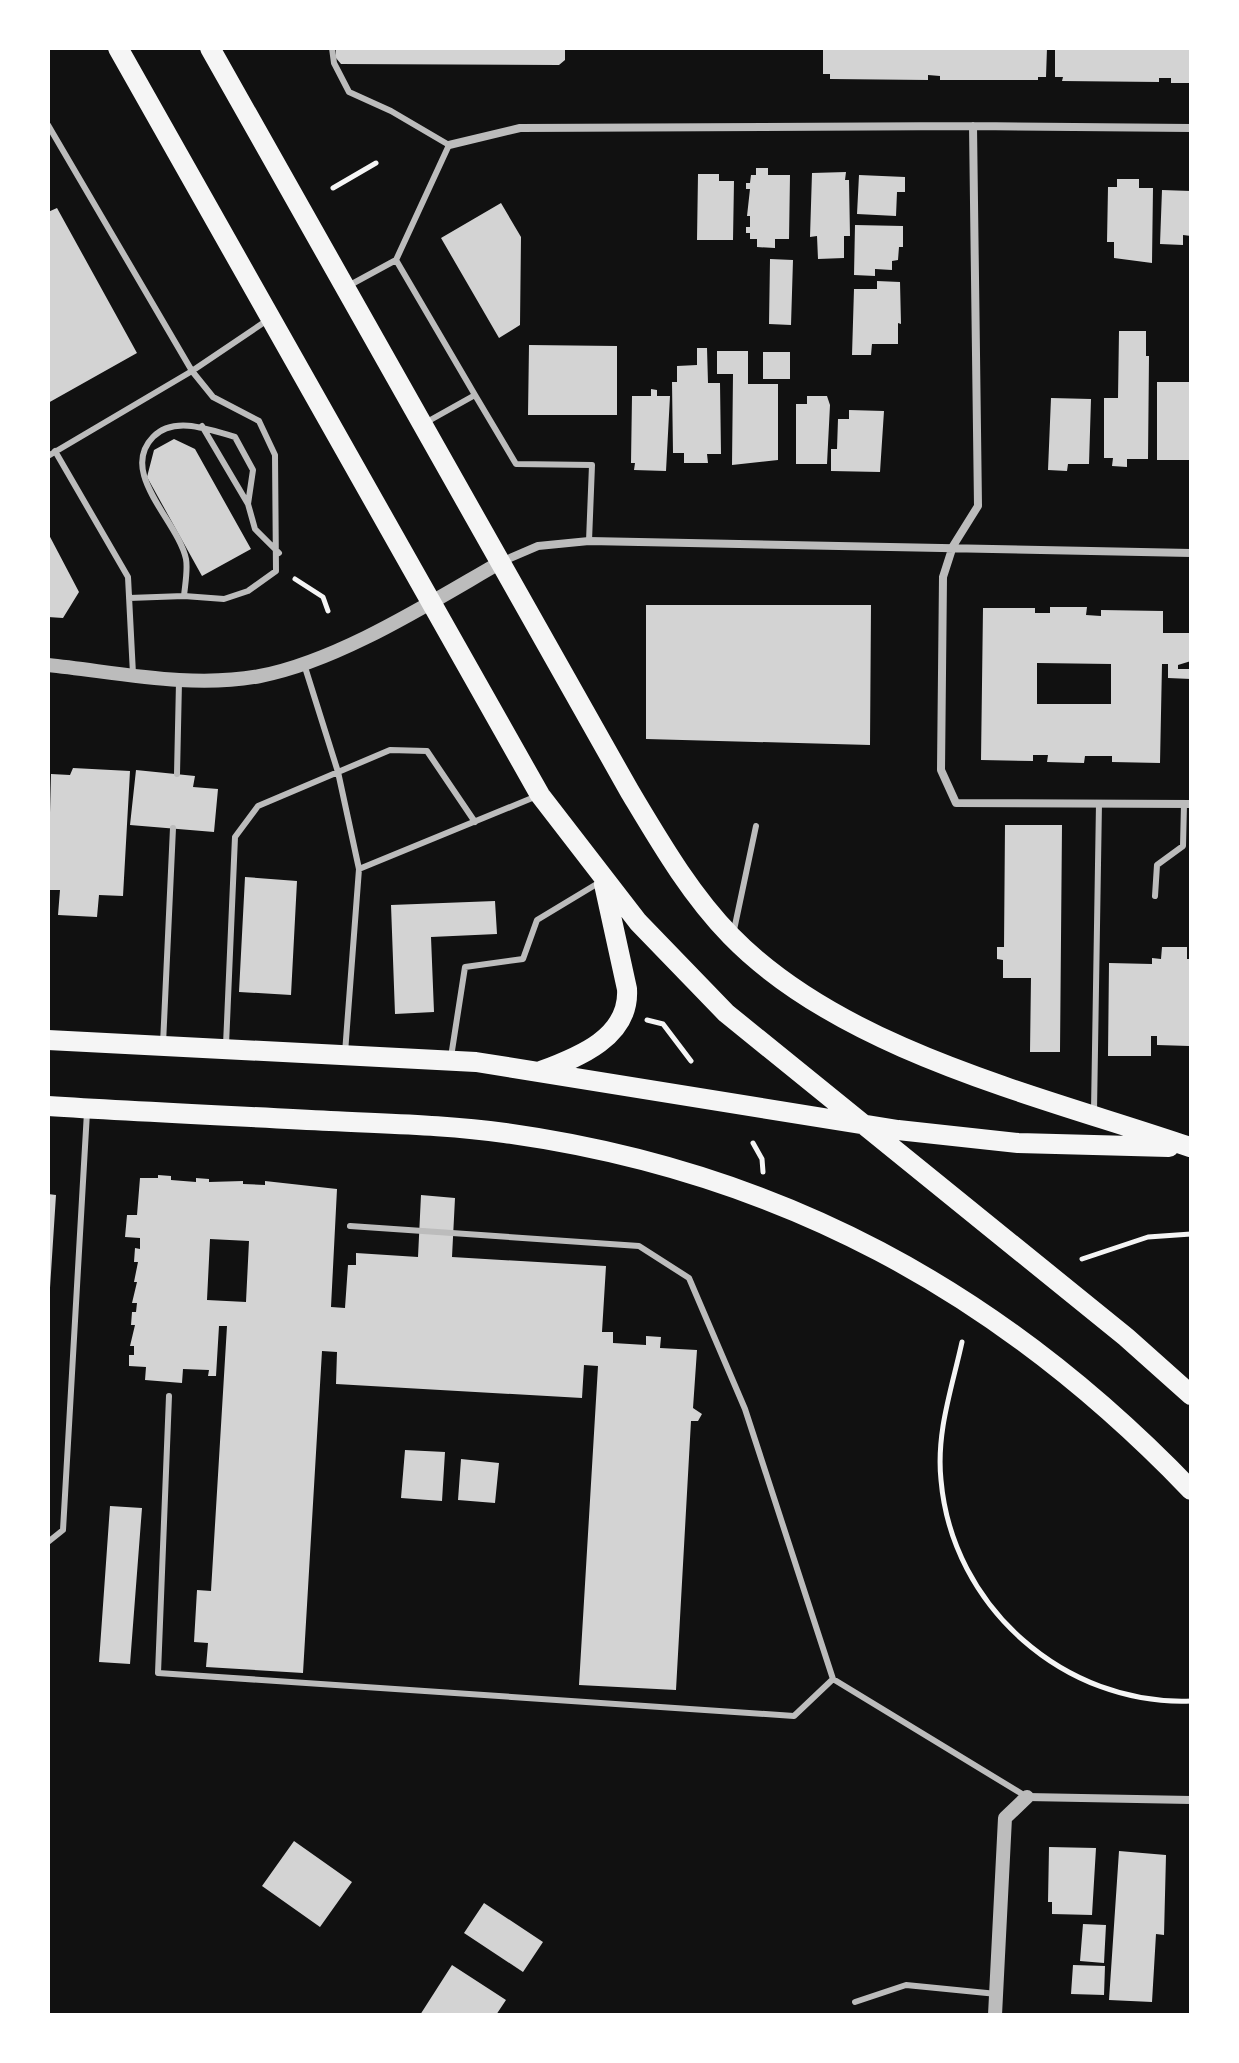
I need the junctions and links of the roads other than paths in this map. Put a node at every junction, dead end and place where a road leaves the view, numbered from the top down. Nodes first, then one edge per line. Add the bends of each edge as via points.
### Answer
1 (118, 48) edge
2 (210, 48) edge
3 (332, 48) edge
4 (48, 125) edge
5 (973, 126) junction
6 (1191, 128) edge
7 (449, 145) junction
8 (396, 260) junction
9 (346, 288) junction
10 (270, 318) junction
11 (192, 371) junction
12 (475, 395) junction
13 (423, 424) junction
14 (202, 426) junction
15 (55, 451) junction
16 (48, 456) edge
17 (248, 504) junction
18 (589, 541) junction
19 (953, 546) junction
20 (279, 553) junction
21 (1191, 553) edge
22 (501, 562) junction
23 (184, 596) junction
24 (129, 598) junction
25 (429, 603) junction
26 (304, 662) junction
27 (48, 665) edge
28 (133, 674) junction
29 (180, 678) junction
30 (338, 772) junction
31 (177, 774) dead end
32 (540, 795) junction
33 (1099, 803) junction
34 (1188, 804) edge
35 (475, 822) junction
36 (756, 826) dead end
37 (173, 828) dead end
38 (359, 869) junction
39 (603, 880) junction
40 (1155, 896) dead end
41 (732, 937) junction
42 (48, 1040) edge
43 (162, 1047) junction
44 (226, 1051) junction
45 (344, 1058) junction
46 (451, 1060) junction
47 (539, 1072) junction
48 (48, 1106) edge
49 (87, 1109) junction
50 (1094, 1114) junction
51 (864, 1125) junction
52 (1190, 1147) edge
53 (350, 1226) dead end
54 (1191, 1395) edge
55 (169, 1396) dead end
56 (1191, 1490) edge
57 (48, 1542) edge
58 (833, 1679) junction
59 (1027, 1797) junction
60 (1191, 1800) edge
61 (997, 1994) junction
62 (855, 2002) dead end
63 (995, 2015) edge

1 - 10 main road
2 - 9 main road
3 - 7 lane via 349,92
4 - 11 lane
5 - 6 street
5 - 7 street via 520,128
5 - 19 street via 978,506
7 - 8 lane
8 - 9 lane
8 - 12 lane
9 - 13 main road
10 - 11 lane
10 - 25 main road
11 - 15 lane
11 - 20 lane via 213,397 259,421 275,455
12 - 13 lane
12 - 18 lane via 516,464 592,465
13 - 22 main road
14 - 17 lane
14 - 17 lane via 235,437 253,470
14 - 23 lane via 158,432 143,448 141,468 186,559
15 - 16 lane
15 - 24 lane via 128,577
17 - 20 lane via 255,529
18 - 19 street
18 - 22 street via 538,546
19 - 21 street
19 - 33 street via 943,577 941,770 956,803
20 - 23 lane via 276,571 248,591 224,599
22 - 25 street
22 - 41 main road via 650,826
23 - 24 lane
24 - 28 lane
25 - 26 street
25 - 32 main road
26 - 29 street via 260,676
26 - 30 lane
27 - 28 street
28 - 29 street
29 - 31 lane
30 - 35 lane via 390,750 427,751
30 - 38 lane
30 - 44 lane via 258,806 235,837
32 - 35 lane
32 - 39 main road
33 - 34 street
33 - 50 lane
34 - 40 lane via 1183,846 1157,865
35 - 38 lane
36 - 41 lane
37 - 43 lane
38 - 45 lane
39 - 46 lane via 537,920 523,959 465,967
39 - 47 main road via 627,989 626,1006 613,1031 593,1047
39 - 51 main road via 726,1013
41 - 50 main road via 806,996 870,1033
42 - 43 main road
43 - 44 main road
44 - 45 main road
45 - 46 main road
46 - 47 main road
47 - 51 main road
48 - 49 main road
49 - 56 main road via 501,1132 623,1154 757,1194 893,1256 983,1310 1091,1394
49 - 57 lane via 63,1530
50 - 52 main road
51 - 52 main road via 1018,1143
51 - 54 main road
53 - 58 lane via 639,1246 689,1278 745,1409
55 - 58 lane via 158,1673 794,1716
58 - 59 lane
59 - 60 street
59 - 61 street via 1005,1818
61 - 62 lane via 906,1985
61 - 63 street

